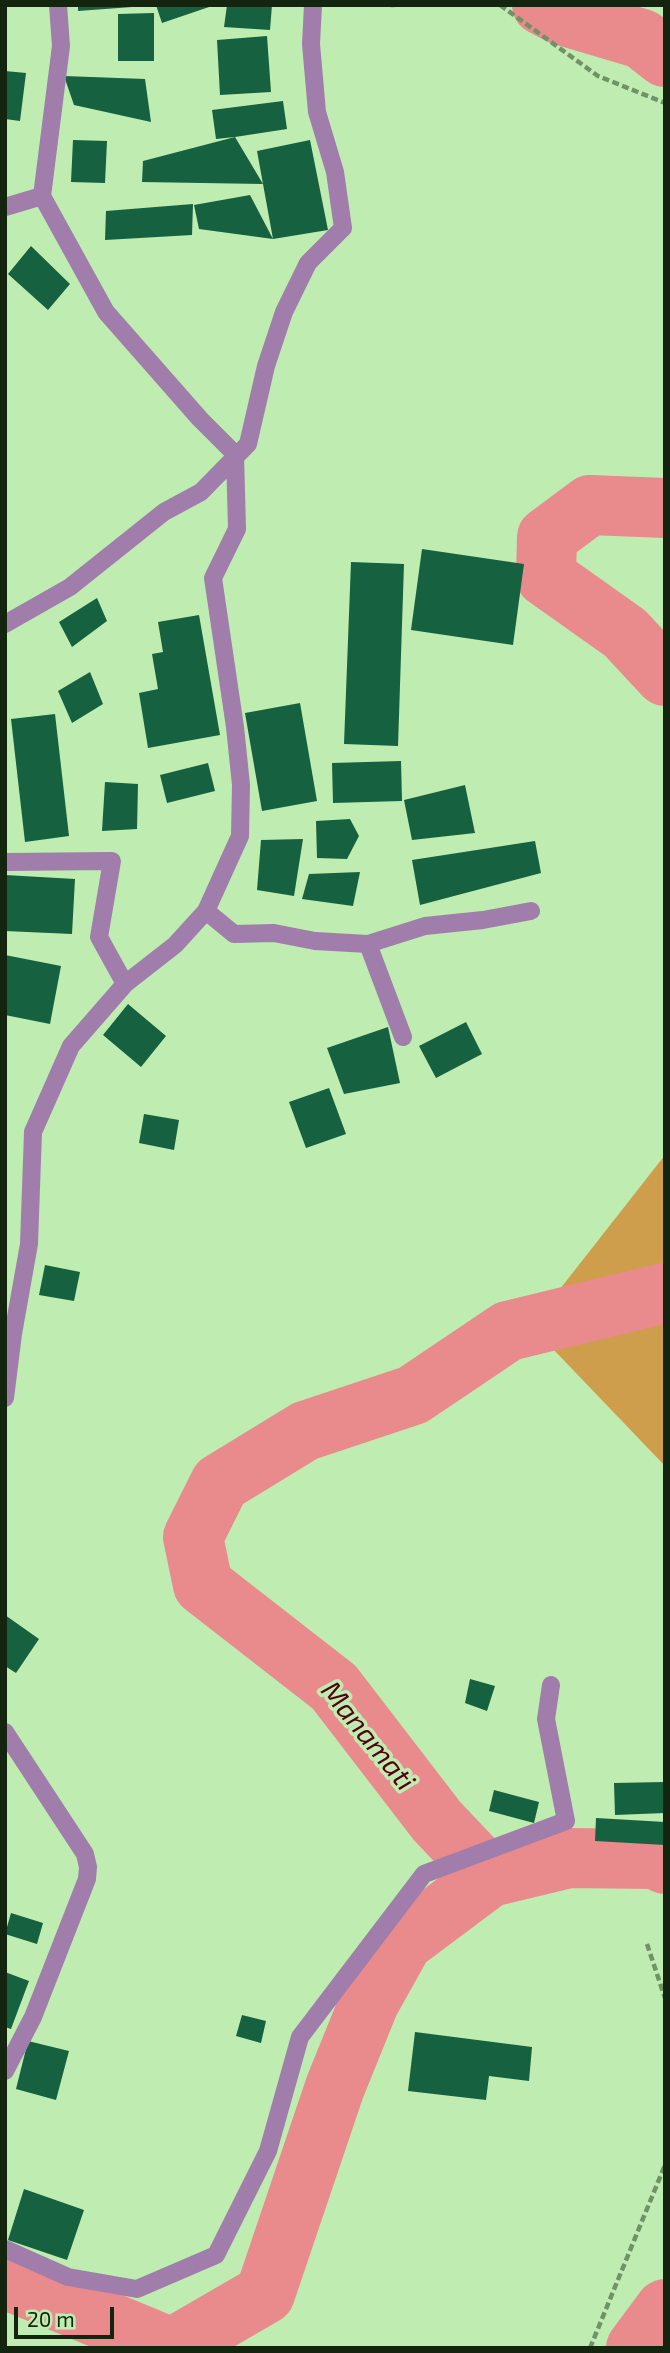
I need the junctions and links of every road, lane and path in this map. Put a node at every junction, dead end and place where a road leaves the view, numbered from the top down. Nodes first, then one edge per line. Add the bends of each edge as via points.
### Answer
1 (58, 5) edge
2 (313, 5) edge
3 (390, 5) edge
4 (396, 5) edge
5 (500, 5) edge
6 (665, 103) edge
7 (42, 196) junction
8 (5, 206) edge
9 (235, 454) junction
10 (5, 624) edge
11 (5, 862) edge
12 (206, 911) junction
13 (531, 911) dead end
14 (368, 944) junction
15 (125, 985) junction
16 (403, 1038) dead end
17 (5, 1398) edge
18 (551, 1685) dead end
19 (5, 1732) edge
20 (647, 1944) dead end
21 (665, 1998) edge
22 (5, 2071) edge
23 (665, 2165) edge
24 (5, 2249) edge
25 (590, 2348) edge

1 - 7 street via 61,46
2 - 9 street via 317,111 335,172 343,228 309,263 284,312 248,444
3 - 4 path
5 - 6 path via 598,76
7 - 8 street
7 - 9 street via 106,312
9 - 10 street via 201,492 164,512 70,587
9 - 12 street via 237,529 213,578 241,785 240,836
11 - 15 street via 112,861 99,937
12 - 14 street via 234,934 274,933
12 - 15 street via 175,945
13 - 14 street via 425,926
14 - 16 street
15 - 17 street via 71,1046 33,1132 29,1244
18 - 24 street via 546,1719 566,1821 424,1874 300,2037 268,2151 216,2255 137,2290 68,2277
19 - 22 street via 85,1854 88,1867 33,2017
20 - 21 path
23 - 25 path

